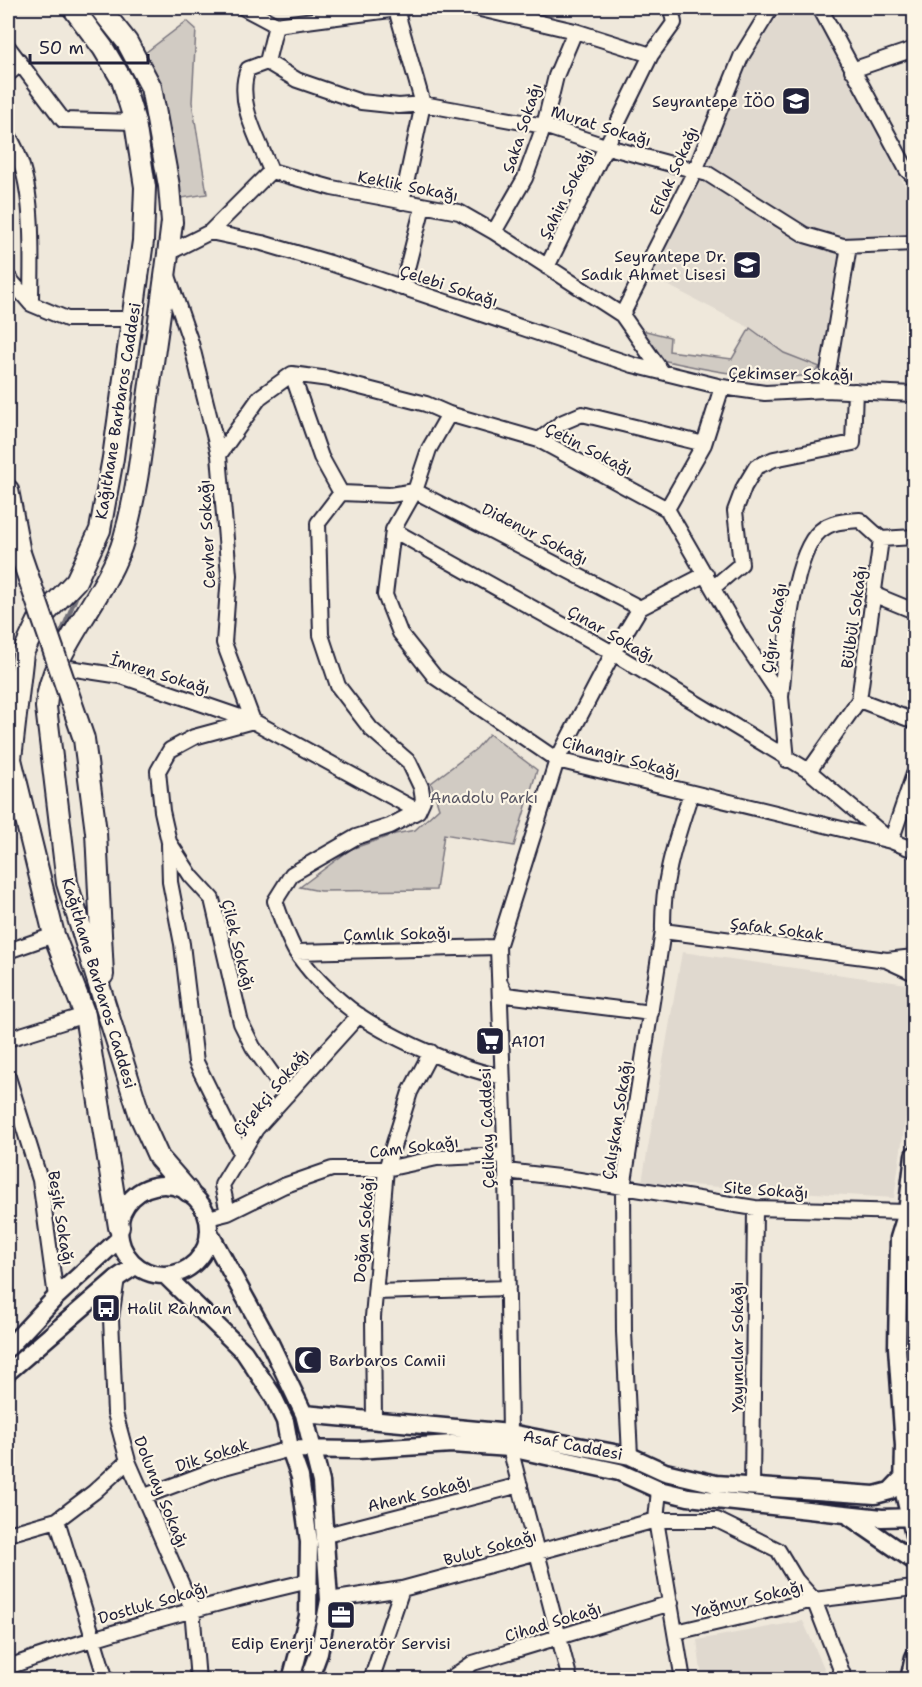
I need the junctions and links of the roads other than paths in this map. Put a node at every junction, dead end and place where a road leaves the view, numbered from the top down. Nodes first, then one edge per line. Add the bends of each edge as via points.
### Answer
1 (73, 8) edge
2 (100, 8) edge
3 (244, 8) edge
4 (401, 8) edge
5 (476, 8) edge
6 (671, 8) edge
7 (771, 8) edge
8 (820, 8) edge
9 (276, 25) junction
10 (575, 32) junction
11 (8, 47) edge
12 (915, 49) edge
13 (651, 55) junction
14 (267, 62) junction
15 (20, 64) junction
16 (852, 70) junction
17 (8, 74) edge
18 (423, 104) junction
19 (135, 122) junction
20 (544, 126) junction
21 (8, 135) edge
22 (608, 147) junction
23 (271, 171) junction
24 (695, 171) junction
25 (915, 177) edge
26 (402, 202) junction
27 (423, 206) junction
28 (210, 232) junction
29 (494, 232) junction
30 (915, 243) edge
31 (849, 246) junction
32 (166, 261) junction
33 (547, 267) junction
34 (8, 277) edge
35 (402, 288) junction
36 (32, 304) junction
37 (160, 307) junction
38 (622, 315) junction
39 (131, 319) junction
40 (662, 372) junction
41 (292, 374) junction
42 (722, 387) junction
43 (825, 390) junction
44 (855, 392) junction
45 (915, 394) edge
46 (449, 414) junction
47 (538, 440) junction
48 (704, 444) junction
49 (219, 454) junction
50 (113, 458) junction
51 (139, 464) junction
52 (8, 490) edge
53 (415, 490) junction
54 (341, 493) junction
55 (667, 509) junction
56 (393, 531) junction
57 (915, 537) edge
58 (881, 539) junction
59 (706, 574) junction
60 (714, 587) junction
61 (875, 595) junction
62 (640, 608) junction
63 (915, 611) edge
64 (613, 652) junction
65 (56, 666) junction
66 (781, 697) junction
67 (859, 700) junction
68 (253, 721) junction
69 (915, 721) edge
70 (9, 758) edge
71 (557, 760) junction
72 (787, 760) junction
73 (808, 771) junction
74 (915, 774) edge
75 (691, 793) junction
76 (418, 811) junction
77 (891, 841) junction
78 (170, 842) junction
79 (915, 850) edge
80 (663, 931) junction
81 (54, 935) junction
82 (498, 947) junction
83 (8, 951) edge
84 (296, 952) junction
85 (915, 957) edge
86 (886, 960) junction
87 (915, 973) edge
88 (500, 982) junction
89 (105, 1010) junction
90 (651, 1013) junction
91 (85, 1015) junction
92 (359, 1015) junction
93 (8, 1039) edge
94 (431, 1052) junction
95 (501, 1076) junction
96 (8, 1077) edge
97 (287, 1095) junction
98 (13, 1115) edge
99 (241, 1153) junction
100 (505, 1155) junction
101 (915, 1155) edge
102 (386, 1169) junction
103 (506, 1171) junction
104 (623, 1188) junction
105 (188, 1191) junction
106 (755, 1208) junction
107 (907, 1212) junction
108 (228, 1213) junction
109 (209, 1225) junction
110 (915, 1228) edge
111 (119, 1232) junction
112 (135, 1266) junction
113 (166, 1276) junction
114 (117, 1278) junction
115 (508, 1288) junction
116 (376, 1292) junction
117 (56, 1297) junction
118 (8, 1348) edge
119 (8, 1372) edge
120 (304, 1414) junction
121 (374, 1420) junction
122 (510, 1441) junction
123 (290, 1449) junction
124 (313, 1449) junction
125 (630, 1456) junction
126 (128, 1461) junction
127 (909, 1472) edge
128 (520, 1485) junction
129 (752, 1487) junction
130 (659, 1490) junction
131 (145, 1496) junction
132 (846, 1515) junction
133 (913, 1517) edge
134 (57, 1520) junction
135 (656, 1520) junction
136 (8, 1534) edge
137 (326, 1535) junction
138 (915, 1535) edge
139 (538, 1553) junction
140 (915, 1560) edge
141 (309, 1581) junction
142 (915, 1588) edge
143 (402, 1589) junction
144 (329, 1600) junction
145 (814, 1600) junction
146 (671, 1603) junction
147 (192, 1608) junction
148 (676, 1632) junction
149 (95, 1636) junction
150 (559, 1637) junction
151 (915, 1658) edge
152 (8, 1667) edge
153 (456, 1677) edge
154 (106, 1680) edge
155 (198, 1680) edge
156 (291, 1680) edge
157 (309, 1680) edge
158 (370, 1680) edge
159 (570, 1680) edge
160 (683, 1680) edge
161 (845, 1680) edge
162 (909, 1680) edge

1 - 19 main road, Kağıthane Barbaros Caddesi via 122,81
2 - 32 main road, Kağıthane Barbaros Caddesi via 127,42 151,87 169,186 172,222
3 - 9 street
4 - 9 street
4 - 18 street
5 - 10 street
6 - 13 street, Şahin Sokağı via 674,23
7 - 24 street, Eflak Sokağı via 741,57
8 - 16 street
9 - 14 street
10 - 13 street
10 - 20 street, Saka Sokağı via 556,76
11 - 15 street
12 - 16 street
13 - 22 street, Şahin Sokağı
14 - 18 street, Murat Sokağı via 297,80 361,102
14 - 23 street via 249,69 243,82 243,98
15 - 17 street
15 - 19 street via 63,120
16 - 25 street via 906,170
18 - 20 street, Murat Sokağı
18 - 26 street
19 - 39 main road, Kağıthane Barbaros Caddesi via 145,187 143,242
20 - 22 street, Murat Sokağı
20 - 29 street, Saka Sokağı via 525,178
21 - 36 street via 23,174 30,217
22 - 24 street, Murat Sokağı
22 - 33 street, Şahin Sokağı
23 - 26 street, Keklik Sokağı
23 - 28 street
24 - 31 street, Murat Sokağı via 708,174 805,235
24 - 38 street, Eflak Sokağı
26 - 27 street, Keklik Sokağı
27 - 29 street, Keklik Sokağı via 459,212
27 - 35 street
28 - 32 street
28 - 35 street, Çelebi Sokağı via 262,243
29 - 33 street, Keklik Sokağı
30 - 31 street, Murat Sokağı
31 - 43 street
32 - 37 main road, Kağıthane Barbaros Caddesi
32 - 49 street, Cevher Sokağı
33 - 38 street, Keklik Sokağı
34 - 36 street
35 - 40 street, Çelebi Sokağı
36 - 39 street via 67,319
37 - 39 main road
37 - 51 main road, Kağıthane Barbaros Caddesi
38 - 40 street, Keklik Sokağı
39 - 50 main road, Kağıthane Barbaros Caddesi
40 - 42 street, Çelebi Sokağı
41 - 46 street, Çetin Sokağı via 329,379 426,404
41 - 49 street via 260,397
41 - 54 street via 321,457
42 - 43 street, Çekimser Sokağı via 765,393
42 - 48 street, Çekimser Sokağı
43 - 44 street, Çekimser Sokağı
44 - 45 street, Çekimser Sokağı
44 - 60 street via 853,443 774,459 756,468 735,511 741,564
46 - 47 street, Çetin Sokağı
46 - 53 street, Cihangir Sokağı via 429,449
47 - 48 street via 582,414
47 - 55 street, Çetin Sokağı
48 - 55 street, Çekimser Sokağı
49 - 68 street, Cevher Sokağı via 229,575 224,643
50 - 51 main road
50 - 70 main road, Kağıthane Barbaros Caddesi via 100,530 76,581 38,621 23,654
51 - 65 main road, Kağıthane Barbaros Caddesi via 124,540 98,597
52 - 89 main road, bridge via 20,553 84,739 96,832
53 - 54 street via 390,495
53 - 56 street, Cihangir Sokağı
53 - 62 street, Didenur Sokağı
54 - 76 street via 318,522 321,635 338,686 370,729 409,762 421,787 423,800
55 - 59 street
56 - 64 street, Çınar Sokağı
56 - 71 street, Cihangir Sokağı via 385,595 399,633 435,677
57 - 58 street
58 - 61 street, Bülbül Sokağı
58 - 66 street, Çığır Sokağı via 860,520 838,521 820,532 806,552 794,596
59 - 60 street
59 - 62 street
60 - 66 street via 742,639
61 - 63 street
61 - 67 street, Bülbül Sokağı
62 - 64 street, Çelikay Caddesi
64 - 71 street, Çelikay Caddesi
64 - 72 street, Çınar Sokağı
65 - 68 street, İmren Sokağı via 121,676
65 - 89 main road, Kağıthane Barbaros Caddesi via 47,688 46,706 68,883
66 - 72 street
67 - 69 street
67 - 73 street, Bülbül Sokağı
68 - 76 street
68 - 78 street, Çilek Sokağı via 194,737 170,750 158,771
70 - 81 main road, Kağıthane Barbaros Caddesi
71 - 75 street, Cihangir Sokağı
71 - 82 street, Çelikay Caddesi
72 - 73 street, Çınar Sokağı
73 - 77 street
74 - 77 street
75 - 77 street, Cihangir Sokağı
75 - 80 street, Çalışkan Sokağı via 669,862 662,898
76 - 84 street via 339,846 292,874 275,901
77 - 79 street, Cihangir Sokağı
78 - 97 street, Çilek Sokağı via 212,900 241,1023
78 - 99 street via 170,882 182,944 196,1062
80 - 86 street, Şafak Sokak
80 - 90 street, Çalışkan Sokağı
81 - 83 street
81 - 91 main road, Kağıthane Barbaros Caddesi
82 - 84 street, Çamlık Sokağı
82 - 88 street, Çelikay Caddesi
84 - 92 street
85 - 86 street
86 - 87 street
88 - 90 street via 506,994
88 - 95 street, Çelikay Caddesi
89 - 105 main road, Kağıthane Barbaros Caddesi via 140,1116 159,1158
90 - 104 street, Çalışkan Sokağı
91 - 93 street
91 - 111 main road, Kağıthane Barbaros Caddesi
92 - 94 street
92 - 97 street, Çiçekçi Sokağı
94 - 95 street via 481,1074
94 - 102 street, Doğan Sokağı via 410,1092
95 - 100 street, Çelikay Caddesi
96 - 98 street, Beşik Sokağı
97 - 99 street, Çiçekçi Sokağı via 256,1129
98 - 117 street, Beşik Sokağı via 40,1180
99 - 108 street, Çiçekçi Sokağı via 222,1185
100 - 102 street, Cam Sokağı via 437,1158
100 - 103 street, Çelikay Caddesi
101 - 107 street
102 - 108 street, Cam Sokağı via 332,1169 284,1186
102 - 116 street, Doğan Sokağı
103 - 104 street
103 - 115 street, Çelikay Caddesi
104 - 106 street, Site Sokağı
104 - 125 street, Çalışkan Sokağı
105 - 109 street via 204,1208
105 - 111 street via 167,1184 141,1190 128,1203
106 - 107 street, Site Sokağı
106 - 129 street, Yayıncılar Sokağı
107 - 110 street
107 - 127 street via 899,1238 897,1347
108 - 109 street
109 - 113 street via 208,1242 195,1264
109 - 120 street
111 - 112 street
111 - 117 street
112 - 113 street
112 - 114 street
113 - 123 street via 244,1352 272,1394 285,1422
114 - 119 street
114 - 126 street, Dolunay Sokağı via 111,1318 115,1413
115 - 116 street
115 - 122 street, Çelikay Caddesi
116 - 121 street, Doğan Sokağı
117 - 118 street
120 - 121 street, Asaf Caddesi
120 - 124 street
121 - 122 street, Asaf Caddesi
122 - 124 street, Asaf Caddesi
122 - 125 street, Asaf Caddesi
122 - 128 street, Çelikay Caddesi
122 - 130 street, Asaf Caddesi via 620,1472
123 - 124 street, Asaf Caddesi
123 - 131 street, Dik Sokak via 217,1468
123 - 141 street via 300,1477
124 - 137 street
125 - 129 street, Asaf Caddesi via 692,1479
126 - 131 street, Dolunay Sokağı
126 - 134 street
127 - 129 street, Asaf Caddesi via 890,1491 875,1495
127 - 133 street via 904,1499
128 - 137 street, Ahenk Sokağı
128 - 139 street, Çelikay Caddesi
130 - 132 street, Asaf Caddesi via 688,1497
130 - 135 street
131 - 147 street, Dolunay Sokağı
132 - 133 street, Asaf Caddesi
132 - 140 street
133 - 138 street
134 - 136 street
134 - 149 street
135 - 139 street, Bulut Sokağı
135 - 145 street, Bulut Sokağı via 717,1520 778,1550
135 - 146 street
137 - 144 street
139 - 143 street, Bulut Sokağı
139 - 150 street, Çelikay Caddesi
141 - 147 street, Dostluk Sokağı
141 - 156 street via 308,1616
142 - 145 street
143 - 144 street, Bulut Sokağı
143 - 158 street
144 - 157 street via 319,1653
145 - 148 street, Yağmur Sokağı
145 - 161 street, Yağmur Sokağı
146 - 148 street
146 - 150 street, Cihad Sokağı
147 - 149 street, Dostluk Sokağı
147 - 155 street, Dolunay Sokağı
148 - 160 street
149 - 152 street, Dostluk Sokağı
149 - 154 street
150 - 153 street, Cihad Sokağı via 473,1664
150 - 159 street, Çelikay Caddesi
151 - 162 street

